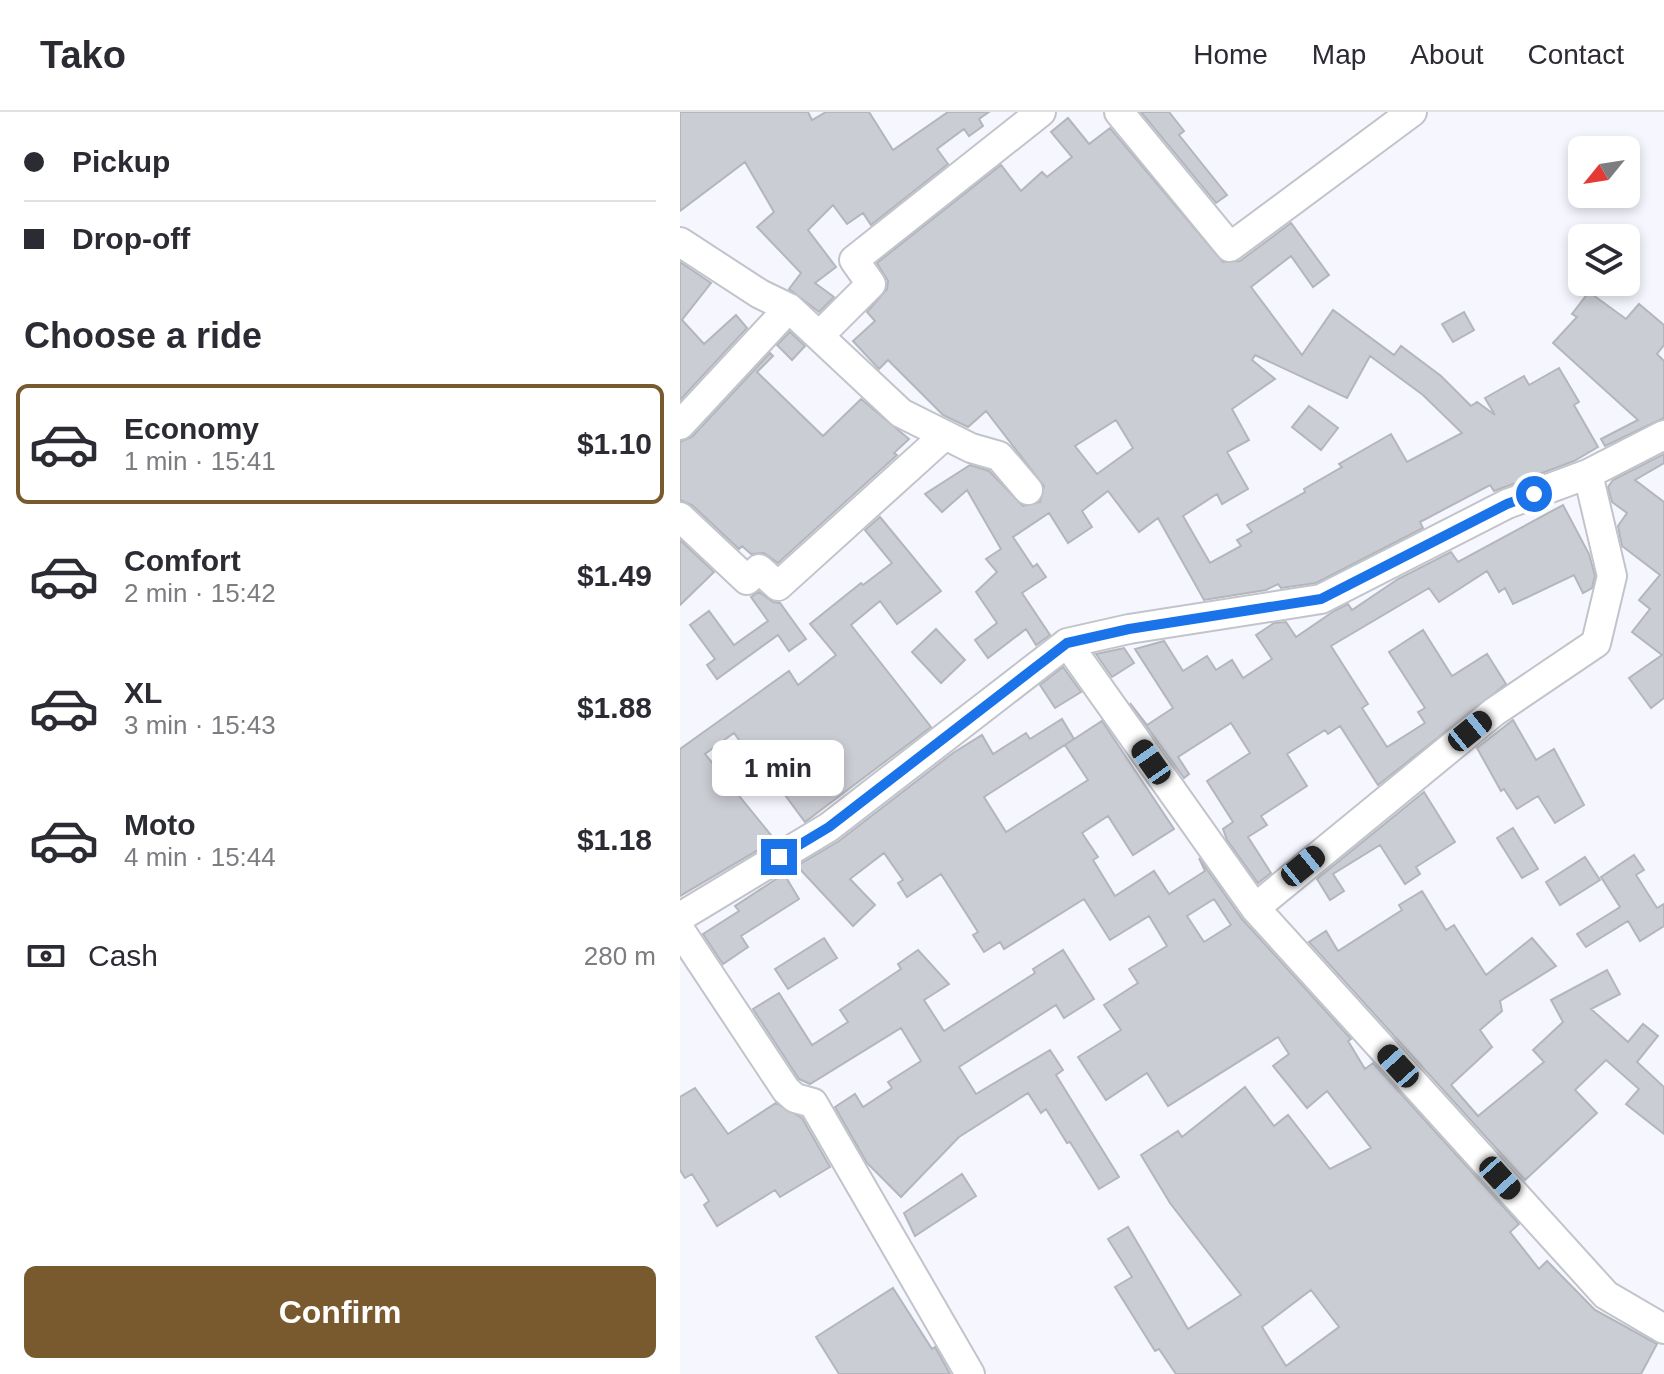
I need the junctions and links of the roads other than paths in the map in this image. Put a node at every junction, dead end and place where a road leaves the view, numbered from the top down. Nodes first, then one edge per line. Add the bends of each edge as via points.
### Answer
1 (1041, 112) edge
2 (1119, 112) edge
3 (1412, 112) edge
4 (680, 242) edge
5 (789, 308) junction
6 (819, 336) junction
7 (680, 425) edge
8 (945, 435) junction
9 (1664, 435) edge
10 (1588, 474) junction
11 (1028, 490) dead end
12 (680, 517) edge
13 (1067, 643) junction
14 (1255, 908) junction
15 (680, 917) edge
16 (680, 930) edge
17 (1664, 1329) edge
18 (970, 1374) edge

1 - 6 street via 854,260 871,284
2 - 3 street via 1230,247
4 - 5 street
5 - 6 street
5 - 7 street
6 - 8 street via 901,413
8 - 11 street via 999,456
8 - 12 street via 778,586 759,569 747,580
9 - 10 street
10 - 13 street via 1507,504 1321,599
10 - 14 street via 1612,576 1596,643 1494,712
13 - 14 street
13 - 15 street via 829,827
14 - 17 street via 1606,1295
16 - 18 street via 786,1090 813,1103

